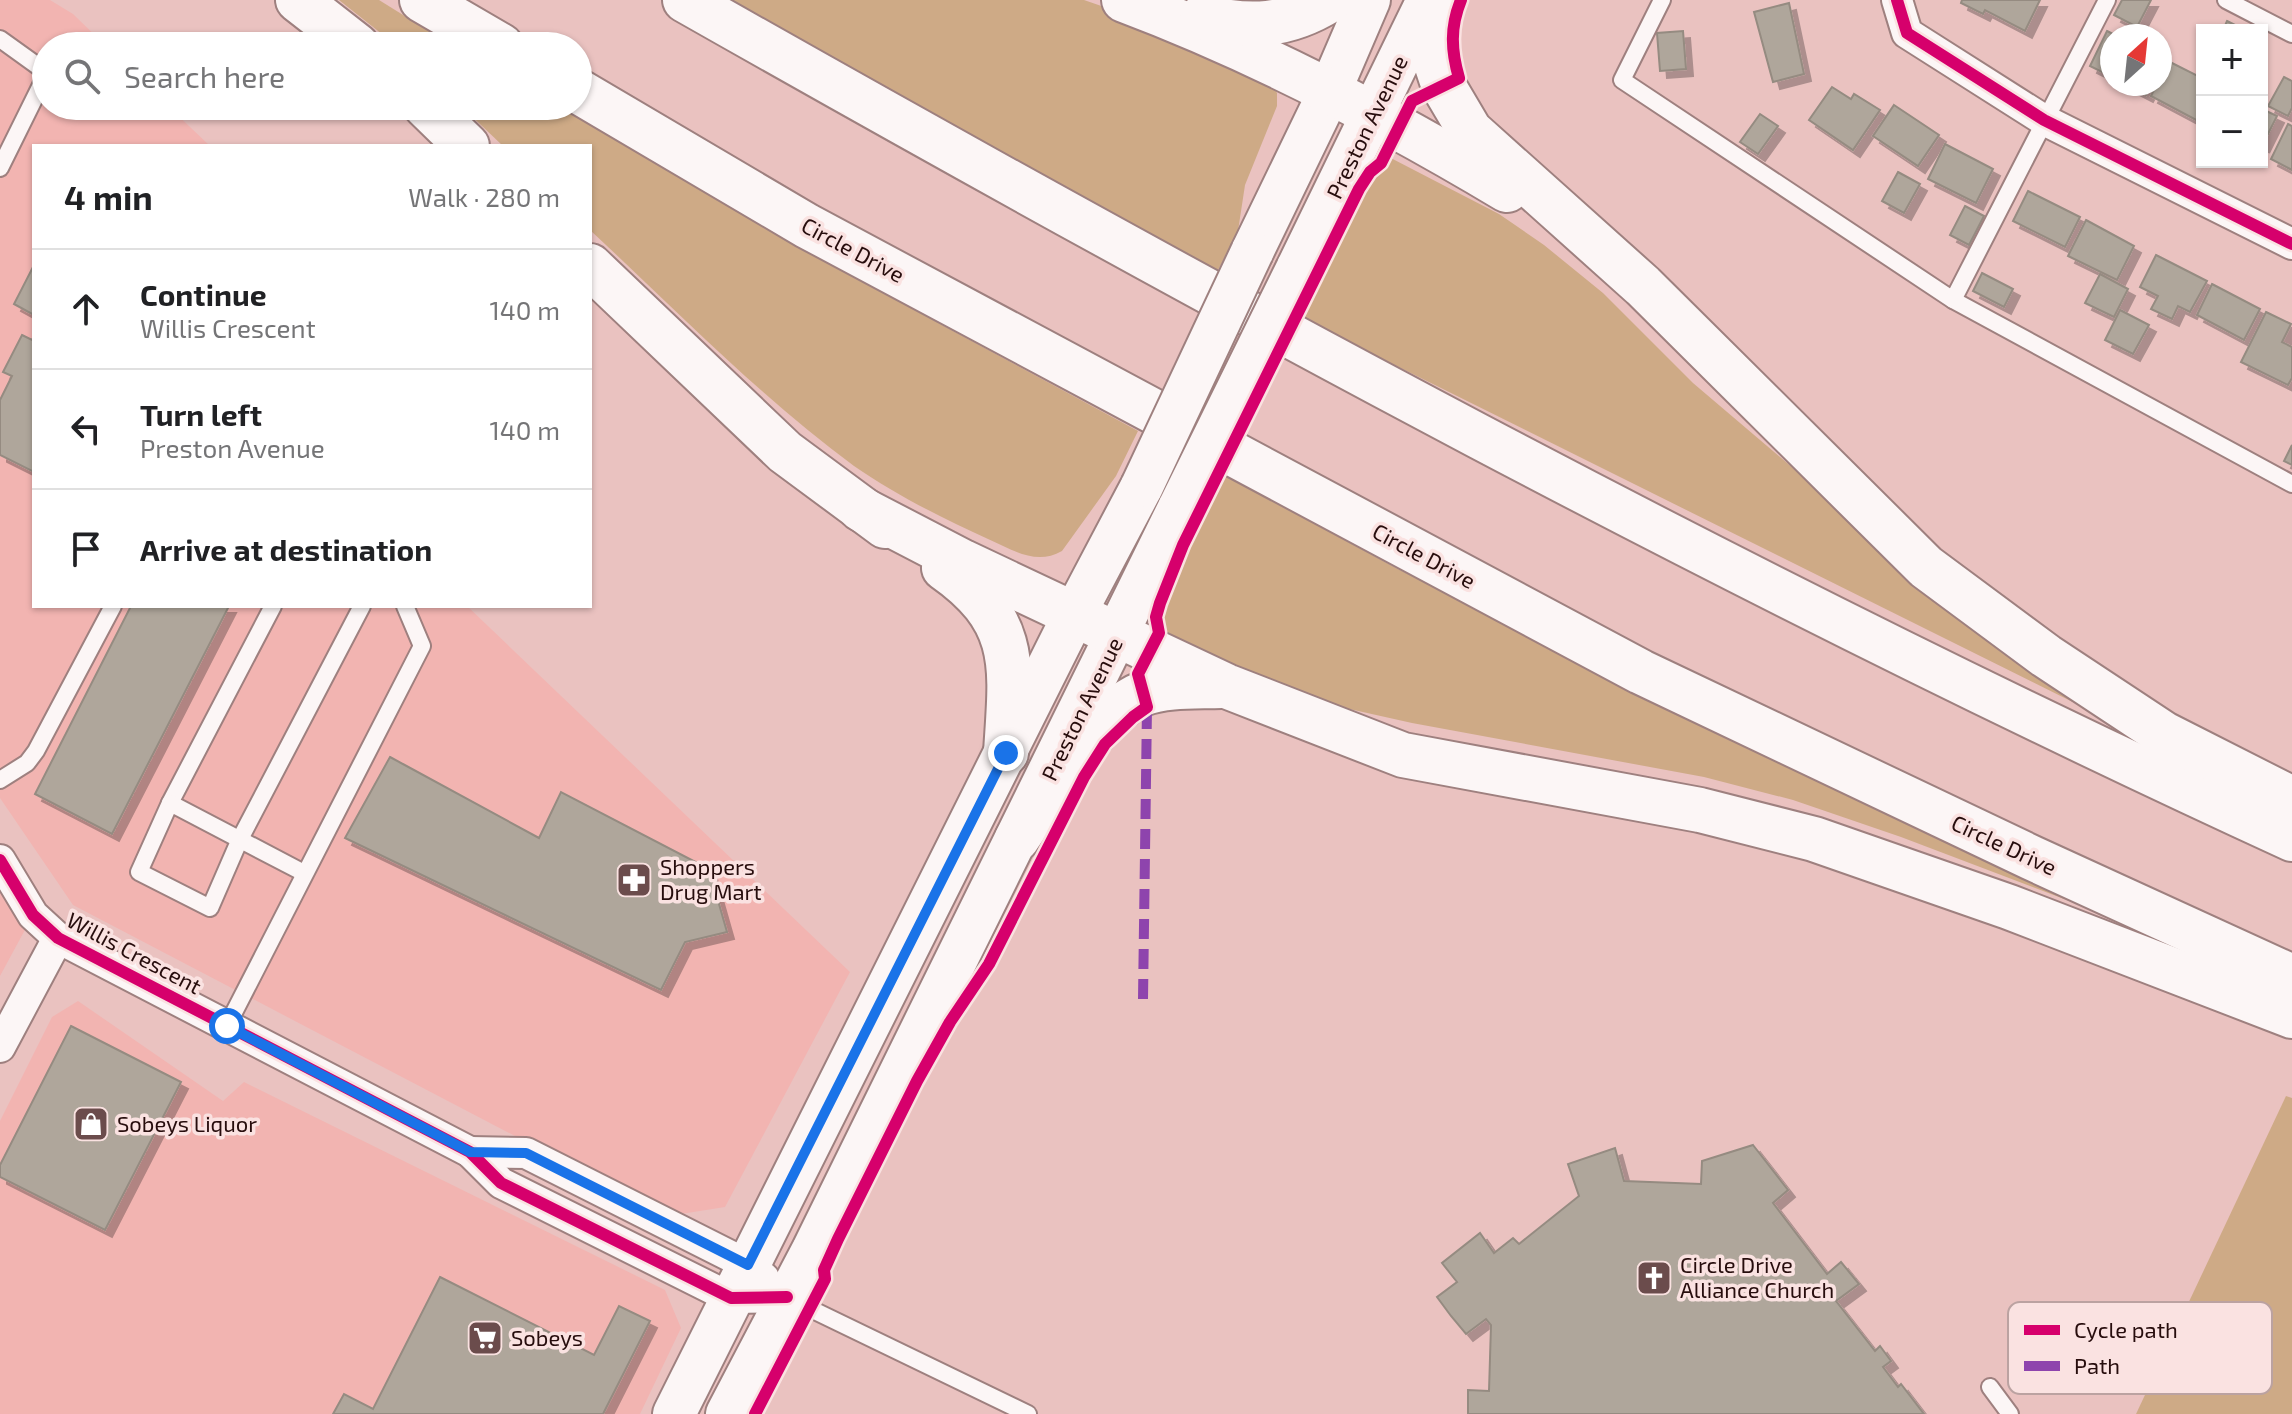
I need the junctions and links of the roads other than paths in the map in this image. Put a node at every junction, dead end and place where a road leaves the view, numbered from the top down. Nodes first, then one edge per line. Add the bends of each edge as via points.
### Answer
1 (298, 0) edge
2 (422, 0) edge
3 (685, 0) edge
4 (1126, 0) edge
5 (1330, 0) edge
6 (1369, 0) edge
7 (1428, 0) edge
8 (1442, 0) edge
9 (1662, 0) edge
10 (1897, 0) edge
11 (2107, 0) edge
12 (2226, 0) edge
13 (339, 32) edge
14 (477, 32) edge
15 (2292, 34) edge
16 (0, 39) edge
17 (32, 63) edge
18 (1329, 93) junction
19 (592, 99) edge
20 (32, 103) edge
21 (1373, 116) junction
22 (440, 120) edge
23 (2044, 120) junction
24 (465, 144) edge
25 (0, 168) edge
26 (2292, 244) edge
27 (592, 268) edge
28 (1643, 286) junction
29 (1953, 300) junction
30 (2292, 484) edge
31 (861, 509) junction
32 (112, 608) edge
33 (272, 608) edge
34 (361, 608) edge
35 (406, 608) edge
36 (1075, 613) junction
37 (1118, 636) junction
38 (1226, 686) junction
39 (1006, 753) junction
40 (0, 780) edge
41 (2292, 799) edge
42 (170, 803) junction
43 (240, 839) junction
44 (1017, 839) junction
45 (2292, 839) edge
46 (0, 860) edge
47 (304, 873) junction
48 (58, 938) junction
49 (2292, 977) edge
50 (2292, 1016) edge
51 (227, 1026) junction
52 (0, 1047) edge
53 (740, 1282) junction
54 (787, 1297) junction
55 (1990, 1387) dead end
56 (674, 1414) edge
57 (727, 1414) edge
58 (1028, 1414) edge
59 (2010, 1414) edge

1 - 13 highway
2 - 14 highway
3 - 45 highway via 1208,293 1644,521 2111,756
4 - 5 highway via 1238,25 1282,21
4 - 18 highway via 1238,46
6 - 18 main road
7 - 21 main road, Preston Avenue
8 - 28 highway via 1434,38 1437,66 1470,131
9 - 29 lane via 1622,80
10 - 23 street via 1907,33
11 - 23 lane
12 - 15 lane
16 - 17 lane
18 - 21 highway
18 - 36 main road, bridge via 1142,486
19 - 49 highway, Circle Drive via 807,226 1641,672
20 - 25 lane
21 - 28 highway via 1517,196
21 - 37 main road, Preston Avenue, bridge
22 - 24 highway
23 - 26 street
23 - 29 lane
27 - 31 highway via 785,452
28 - 41 highway via 1926,567 2164,734
29 - 30 lane
31 - 36 highway
31 - 39 highway via 980,597 1000,626 1009,663
32 - 40 lane via 36,751
33 - 42 lane
34 - 43 lane
35 - 47 lane via 422,646
36 - 37 highway
36 - 39 main road
37 - 38 highway
37 - 44 main road, Preston Avenue
38 - 44 highway via 1164,688 1132,698 1072,760
38 - 50 highway via 1403,755 1700,810 1814,839
39 - 53 main road
42 - 43 lane
42 - 43 lane via 139,872 210,908
43 - 47 lane
44 - 54 main road, Preston Avenue
46 - 48 street, Willis Crescent via 33,915
47 - 51 lane
48 - 51 street, Willis Crescent
48 - 52 street, Willis Crescent
51 - 53 street, Willis Crescent via 470,1152 526,1153
53 - 54 street, Willis Crescent
53 - 56 main road
54 - 57 main road, Preston Avenue
54 - 58 lane
55 - 59 lane

